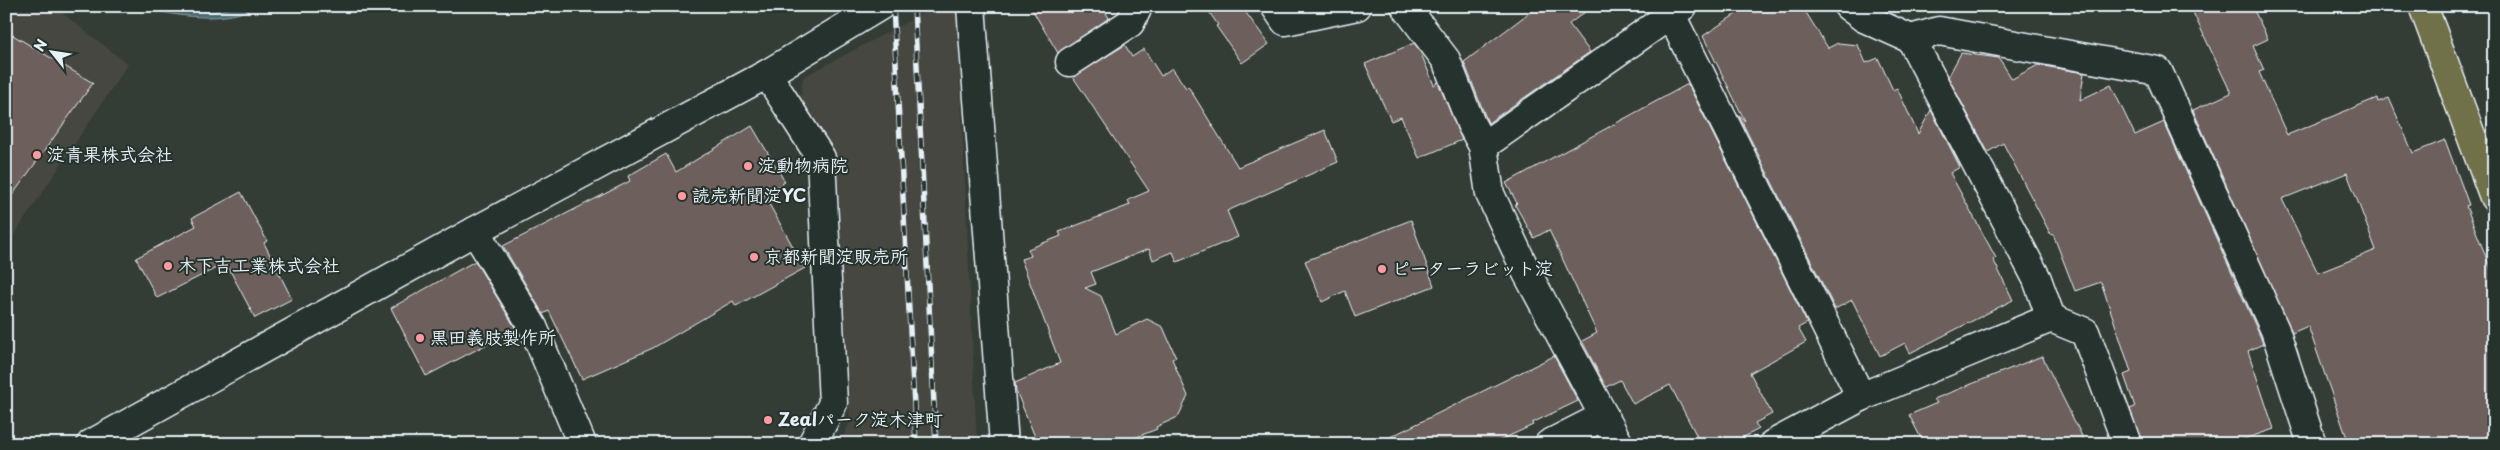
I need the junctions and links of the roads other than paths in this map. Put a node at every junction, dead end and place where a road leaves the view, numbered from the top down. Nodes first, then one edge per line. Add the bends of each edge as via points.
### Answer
1 (880, 6) edge
2 (971, 6) edge
3 (1136, 6) edge
4 (1275, 6) edge
5 (1357, 6) edge
6 (1405, 6) edge
7 (1848, 6) edge
8 (2423, 6) edge
9 (1677, 11) edge
10 (1912, 39) junction
11 (1070, 62) dead end
12 (767, 74) junction
13 (1483, 146) junction
14 (2494, 197) edge
15 (475, 231) junction
16 (2051, 318) junction
17 (1861, 397) junction
18 (1604, 416) junction
19 (91, 444) edge
20 (582, 444) edge
21 (812, 444) edge
22 (1004, 444) edge
23 (1549, 444) edge
24 (1619, 444) edge
25 (1773, 444) edge
26 (2127, 444) edge
27 (2312, 444) edge

1 - 12 street
2 - 22 street
3 - 11 street via 1130,23
4 - 5 street via 1286,21
6 - 13 street via 1446,60
7 - 10 street via 1864,18
8 - 14 main road
9 - 13 street
9 - 17 street
10 - 16 street via 2036,279
10 - 27 street via 1939,31 2158,72 2275,330
12 - 15 street
12 - 21 street via 821,158 833,403
13 - 18 street via 1490,194 1527,273
15 - 19 street
15 - 20 street via 533,327
16 - 17 street
16 - 26 street via 2085,332
17 - 25 street
18 - 23 street
18 - 24 street

